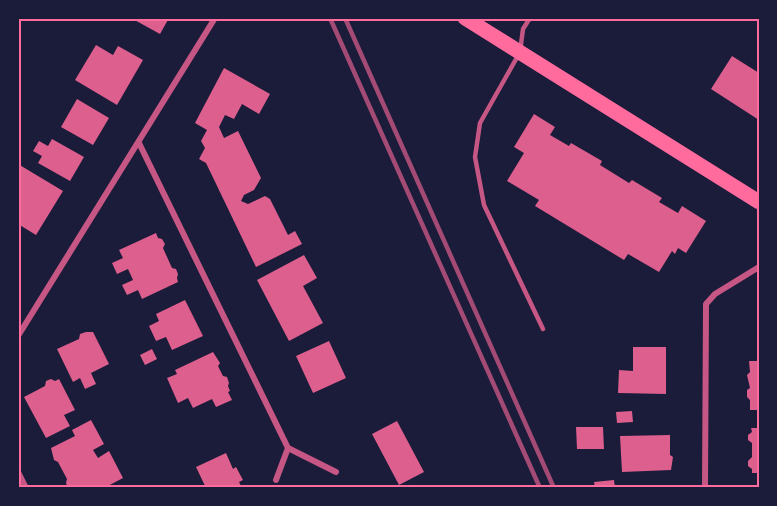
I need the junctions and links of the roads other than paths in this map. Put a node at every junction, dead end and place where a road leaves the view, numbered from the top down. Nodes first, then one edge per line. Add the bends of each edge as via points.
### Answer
1 (215, 18) edge
2 (465, 18) edge
3 (530, 18) edge
4 (520, 52) junction
5 (139, 143) junction
6 (759, 202) edge
7 (759, 267) edge
8 (543, 329) dead end
9 (18, 336) edge
10 (288, 448) junction
11 (18, 472) edge
12 (336, 472) dead end
13 (276, 480) dead end
14 (26, 488) edge
15 (705, 488) edge

1 - 5 street
2 - 4 main road
3 - 4 lane via 523,29
4 - 6 main road
4 - 8 lane via 480,123 475,157 484,205
5 - 9 street
5 - 10 street
7 - 15 street via 715,294 706,304
10 - 12 street
10 - 13 street
11 - 14 street

